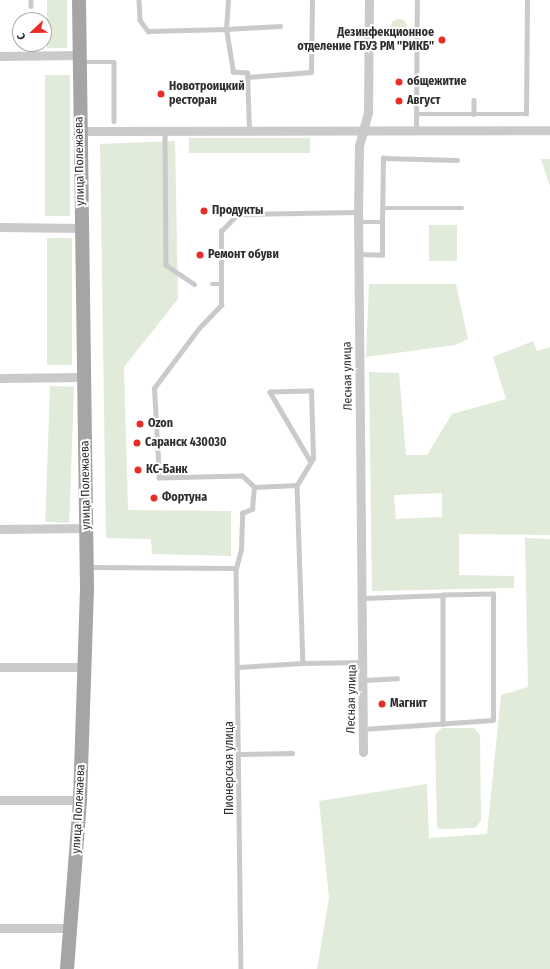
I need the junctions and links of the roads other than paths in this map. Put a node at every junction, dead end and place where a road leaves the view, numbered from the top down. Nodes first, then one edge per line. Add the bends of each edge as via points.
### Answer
1 (31, 0) edge
2 (79, 0) edge
3 (139, 0) edge
4 (228, 0) edge
5 (312, 0) edge
6 (369, 0) edge
7 (417, 0) edge
8 (527, 0) edge
9 (31, 6) dead end
10 (280, 26) dead end
11 (226, 29) junction
12 (0, 56) edge
13 (80, 58) junction
14 (247, 75) junction
15 (474, 100) dead end
16 (416, 114) junction
17 (474, 114) junction
18 (114, 121) dead end
19 (365, 129) junction
20 (416, 129) junction
21 (165, 130) junction
22 (248, 130) junction
23 (550, 130) edge
24 (79, 131) junction
25 (457, 160) dead end
26 (382, 208) junction
27 (462, 208) dead end
28 (358, 212) junction
29 (358, 222) junction
30 (382, 222) junction
31 (0, 227) edge
32 (82, 228) junction
33 (358, 254) junction
34 (194, 284) dead end
35 (212, 284) dead end
36 (222, 284) junction
37 (83, 377) junction
38 (0, 378) edge
39 (311, 462) junction
40 (297, 485) junction
41 (254, 487) junction
42 (87, 528) junction
43 (0, 529) edge
44 (87, 567) junction
45 (236, 568) junction
46 (442, 595) junction
47 (364, 598) junction
48 (365, 662) junction
49 (303, 663) junction
50 (0, 667) edge
51 (85, 667) junction
52 (239, 667) junction
53 (397, 678) dead end
54 (364, 680) junction
55 (443, 724) junction
56 (363, 729) junction
57 (364, 752) dead end
58 (292, 753) dead end
59 (240, 754) junction
60 (0, 800) edge
61 (80, 800) junction
62 (0, 928) edge
63 (71, 928) junction
64 (67, 969) edge
65 (241, 969) edge

1 - 9 lane
2 - 13 main road, улица Полежаева
3 - 11 lane via 140,20 148,31
4 - 11 lane
5 - 14 lane via 311,72
6 - 19 street, Лесная улица via 368,112
7 - 16 lane
8 - 17 lane via 526,114
10 - 11 lane
11 - 14 lane via 233,72
12 - 13 street
13 - 18 lane via 114,62
13 - 24 main road, улица Полежаева
14 - 22 lane
15 - 17 lane
16 - 17 lane
16 - 20 lane
19 - 20 street
19 - 22 street
19 - 28 street, Лесная улица via 359,146
20 - 23 street
21 - 22 street
21 - 24 street
21 - 34 lane via 166,265
24 - 32 main road, улица Полежаева
25 - 26 lane via 383,158
26 - 27 lane
26 - 30 lane
28 - 29 street, Лесная улица
28 - 36 lane via 238,214 221,231
29 - 30 lane
29 - 33 street, Лесная улица
30 - 33 lane via 382,255
31 - 32 street
32 - 37 main road, улица Полежаева
33 - 47 street, Лесная улица
35 - 36 lane
36 - 41 lane via 221,305 198,328 154,388 159,478 242,476
37 - 38 street
37 - 42 main road, улица Полежаева
39 - 39 lane via 311,391 270,392 303,449
39 - 40 lane
40 - 41 lane
40 - 49 lane
41 - 45 lane, Пионерская улица via 252,509 242,513 241,550
42 - 43 street
42 - 44 main road, улица Полежаева
44 - 45 lane
44 - 51 main road, улица Полежаева
45 - 52 lane, Пионерская улица
46 - 47 lane
46 - 55 lane
46 - 55 lane via 493,594 493,720
47 - 48 street, Лесная улица
48 - 49 lane
48 - 54 street, Лесная улица
49 - 52 lane
50 - 51 street
51 - 61 main road, улица Полежаева
52 - 59 lane, Пионерская улица
53 - 54 lane
54 - 56 street, Лесная улица
55 - 56 lane
56 - 57 street, Лесная улица
58 - 59 lane
59 - 65 lane, Пионерская улица
60 - 61 street
61 - 63 main road, улица Полежаева
62 - 63 street
63 - 64 main road, улица Полежаева

